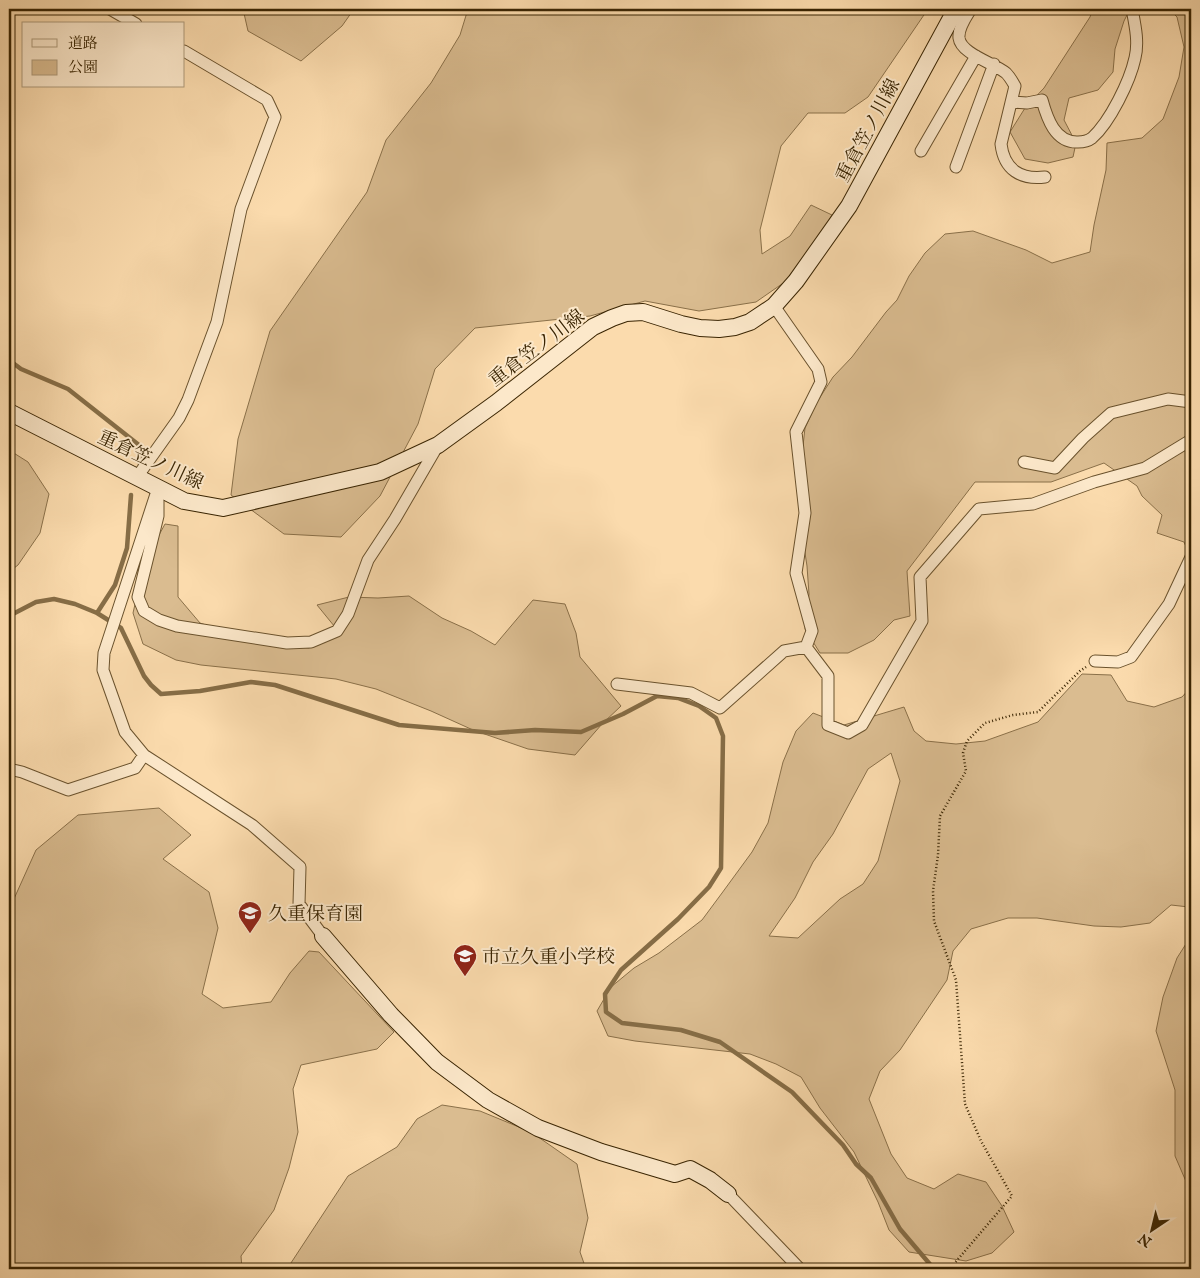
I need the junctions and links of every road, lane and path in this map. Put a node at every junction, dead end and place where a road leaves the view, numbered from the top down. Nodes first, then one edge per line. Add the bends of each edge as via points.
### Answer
1 (110, 9) edge
2 (956, 9) edge
3 (971, 9) edge
4 (1132, 9) edge
5 (133, 22) edge
6 (185, 52) edge
7 (976, 56) junction
8 (994, 64) junction
9 (1011, 102) junction
10 (921, 151) dead end
11 (956, 167) dead end
12 (1046, 177) dead end
13 (774, 306) junction
14 (1191, 402) edge
15 (9, 412) edge
16 (1191, 440) edge
17 (438, 445) junction
18 (1024, 462) dead end
19 (137, 478) junction
20 (158, 488) junction
21 (1191, 557) edge
22 (806, 647) junction
23 (1096, 661) joint
24 (617, 684) dead end
25 (144, 755) junction
26 (9, 769) edge
27 (323, 936) joint
28 (728, 1194) joint
29 (800, 1269) edge
30 (944, 1269) edge

1 - 5 street
2 - 13 main road, 重倉笠ノ川線 via 849,206 796,281
3 - 7 street via 959,38 962,46
4 - 9 street via 1137,42 1133,66 1120,98 1092,138 1085,142 1071,142 1056,133 1042,100 1027,104
6 - 19 street via 267,100 275,117 240,209 217,322 188,400
7 - 8 street
7 - 10 street
8 - 9 street via 1011,78 1015,86
8 - 11 street
9 - 12 street via 1001,144 1006,163 1015,172 1032,179
13 - 17 main road, 重倉笠ノ川線 via 750,322 718,329 681,324 644,312 612,318 592,327
13 - 22 street via 818,369 821,382 796,432 805,513 796,573 812,631
14 - 18 street via 1168,399 1111,413 1055,468
15 - 19 main road, 重倉笠ノ川線
16 - 22 street via 1146,468 1033,504 979,508 920,578 922,621 862,725 848,733 828,726 828,676
17 - 20 main road, 重倉笠ノ川線 via 380,472 223,508 184,501
17 - 20 street via 368,560 348,614 336,631 311,642 287,643 177,626 144,611 138,597 158,516
19 - 20 main road, 重倉笠ノ川線
20 - 25 street via 104,653 103,670 125,732
21 - 23 street via 1170,604 1131,657 1118,662
22 - 24 street via 784,652 720,708 691,693
23 - 30 path via 1080,671 1038,712 986,723 967,741 963,753 966,771 940,816 933,891 934,921 956,980 965,1104 981,1141 1012,1196 953,1264
25 - 26 street via 135,768 68,790
25 - 27 street via 252,826 300,867 299,904
27 - 28 main road via 391,1015 437,1062 488,1100 538,1128 602,1152 675,1174 690,1169
28 - 29 street

